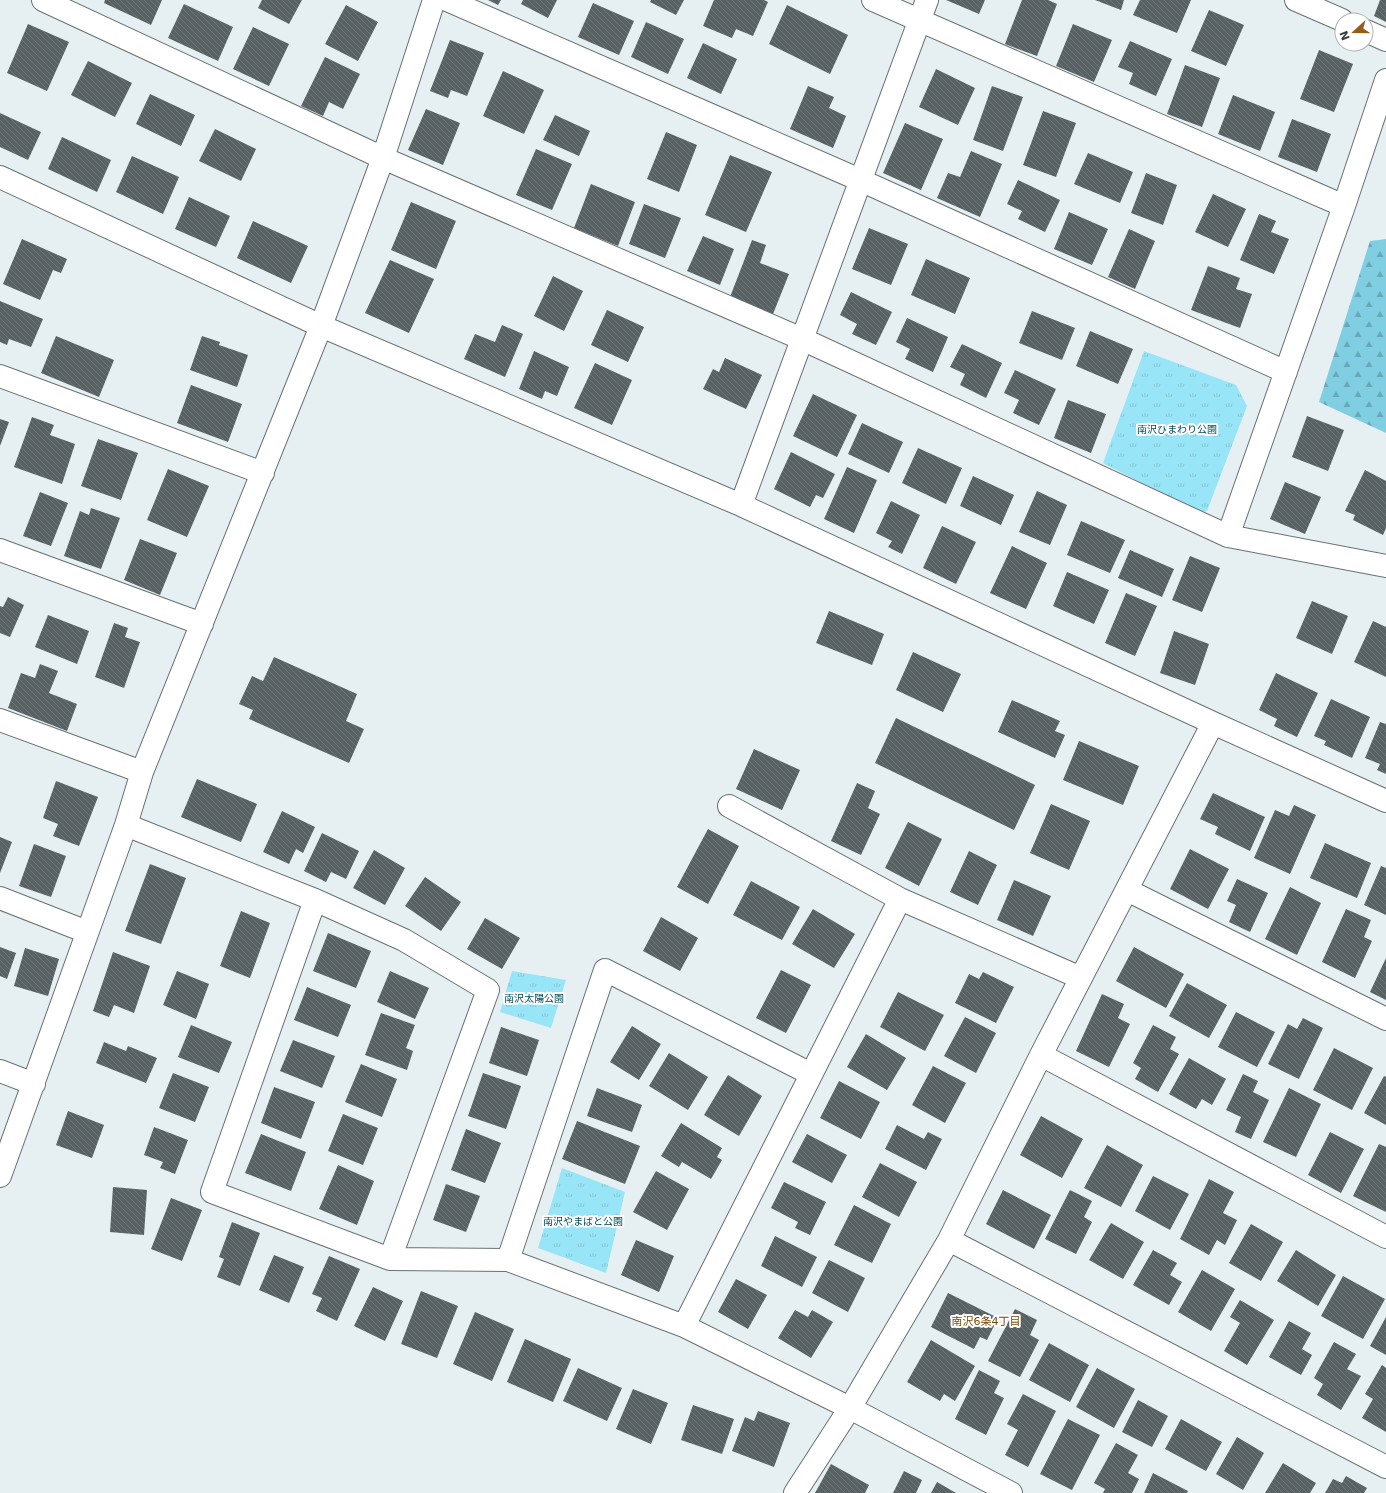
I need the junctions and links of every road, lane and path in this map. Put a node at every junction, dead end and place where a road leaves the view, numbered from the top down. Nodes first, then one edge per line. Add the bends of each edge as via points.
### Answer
1 (43, 0) edge
2 (434, 0) edge
3 (447, 0) edge
4 (873, 0) edge
5 (927, 0) edge
6 (1296, 0) edge
7 (1334, 17) edge
8 (919, 20) junction
9 (1374, 35) edge
10 (1386, 40) edge
11 (1386, 80) edge
12 (383, 158) junction
13 (0, 177) edge
14 (860, 180) junction
15 (1344, 206) junction
16 (321, 326) junction
17 (802, 339) junction
18 (1286, 372) junction
19 (0, 376) edge
20 (262, 473) junction
21 (741, 505) junction
22 (1228, 536) junction
23 (0, 550) edge
24 (1386, 566) edge
25 (202, 624) junction
26 (0, 720) edge
27 (1213, 723) junction
28 (142, 772) junction
29 (1386, 800) edge
30 (729, 806) dead end
31 (126, 825) junction
32 (1126, 890) junction
33 (0, 898) edge
34 (900, 899) junction
35 (315, 900) junction
36 (87, 932) junction
37 (1081, 978) junction
38 (1386, 1019) edge
39 (1040, 1055) junction
40 (0, 1071) edge
41 (811, 1074) junction
42 (34, 1084) junction
43 (0, 1176) edge
44 (1386, 1237) edge
45 (949, 1240) junction
46 (390, 1259) junction
47 (508, 1260) junction
48 (684, 1326) junction
49 (850, 1408) junction
50 (1386, 1467) edge
51 (795, 1493) edge
52 (1011, 1493) edge

1 - 12 street
2 - 12 street
3 - 14 street
4 - 8 street
5 - 8 street
6 - 7 street
8 - 14 street
8 - 15 street
9 - 10 street
11 - 15 street
12 - 16 street
12 - 17 street
13 - 16 street
14 - 17 street
14 - 18 street
15 - 18 street
16 - 20 street
16 - 21 street
17 - 21 street
17 - 22 street
18 - 22 street
19 - 20 street
20 - 25 street
21 - 27 street
22 - 24 street
23 - 25 street
25 - 28 street
26 - 28 street
27 - 29 street
27 - 32 street
28 - 31 street
30 - 34 street
31 - 35 street
31 - 36 street
32 - 37 street
32 - 38 street
33 - 36 street
34 - 37 street
34 - 41 street
35 - 46 street via 404,940 488,990
35 - 46 street via 212,1192
36 - 42 street
37 - 39 street
39 - 44 street
39 - 45 street
40 - 42 street
41 - 47 street via 605,970
41 - 48 street
42 - 43 street
45 - 49 street
45 - 50 street
46 - 47 street
47 - 48 street
48 - 49 street
49 - 51 street
49 - 52 street

